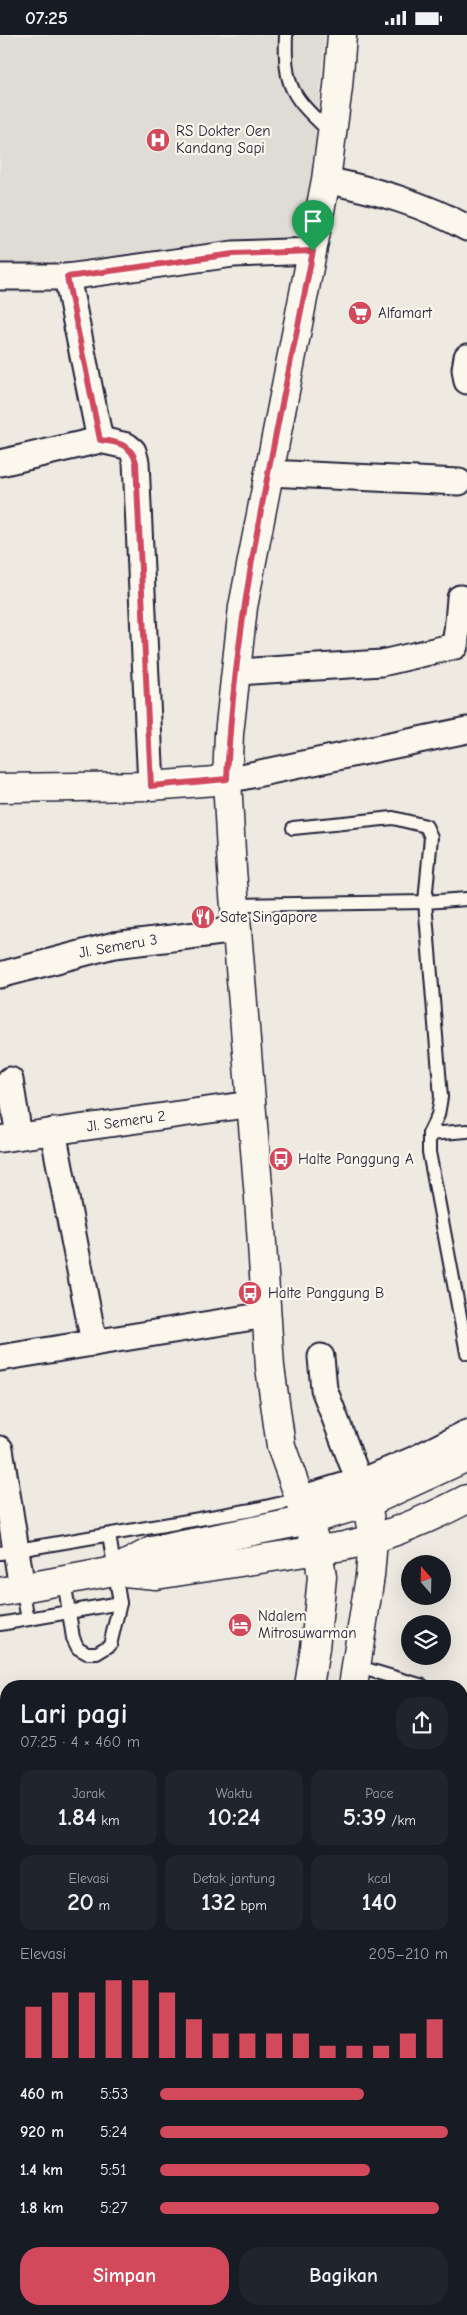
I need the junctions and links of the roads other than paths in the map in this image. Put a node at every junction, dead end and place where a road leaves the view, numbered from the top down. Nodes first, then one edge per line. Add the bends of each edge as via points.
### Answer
1 (286, 35) edge
2 (342, 35) edge
3 (333, 135) junction
4 (326, 180) junction
5 (467, 228) edge
6 (313, 251) junction
7 (0, 277) edge
8 (67, 277) junction
9 (467, 357) edge
10 (467, 381) edge
11 (100, 440) junction
12 (0, 463) edge
13 (268, 473) junction
14 (459, 482) dead end
15 (460, 598) dead end
16 (463, 623) edge
17 (236, 672) junction
18 (467, 730) edge
19 (227, 779) junction
20 (151, 786) junction
21 (0, 788) edge
22 (293, 828) dead end
23 (467, 899) edge
24 (425, 902) junction
25 (237, 917) junction
26 (0, 975) edge
27 (10, 1080) dead end
28 (252, 1104) junction
29 (53, 1131) junction
30 (467, 1131) edge
31 (429, 1134) junction
32 (10, 1137) edge
33 (266, 1315) junction
34 (94, 1343) junction
35 (467, 1353) edge
36 (321, 1357) dead end
37 (0, 1358) edge
38 (467, 1433) edge
39 (0, 1449) edge
40 (467, 1457) edge
41 (363, 1492) junction
42 (467, 1499) edge
43 (304, 1510) junction
44 (109, 1535) junction
45 (372, 1540) junction
46 (318, 1550) junction
47 (8, 1551) edge
48 (114, 1571) junction
49 (64, 1580) junction
50 (11, 1590) edge
51 (120, 1603) junction
52 (69, 1612) junction
53 (28, 1619) junction
54 (318, 1620) junction
55 (0, 1624) edge
56 (361, 1677) edge
57 (299, 1680) edge
58 (310, 1680) edge
59 (382, 1680) edge

1 - 3 lane via 289,85 308,111
2 - 3 main road
3 - 4 main road
4 - 5 street via 387,194
4 - 6 main road
6 - 8 street via 233,254
6 - 13 main road
7 - 8 street
8 - 11 street
9 - 10 street via 464,369
11 - 12 street
11 - 20 street via 127,446 136,462
13 - 14 street
13 - 17 main road via 243,607
15 - 16 street
16 - 17 street via 456,644 444,650 362,665
17 - 19 main road
18 - 19 street
19 - 20 main road
19 - 25 main road
20 - 21 main road
22 - 24 lane via 393,818 426,826 431,837
23 - 24 lane
24 - 25 lane
24 - 31 lane via 441,1097 438,1115
25 - 26 street, Jl. Semeru 3
25 - 28 main road
27 - 32 street
28 - 29 street, Jl. Semeru 2
28 - 33 main road
29 - 32 street, Jl. Semeru 2
29 - 34 street
30 - 31 lane
31 - 35 lane via 432,1171
33 - 34 street
33 - 43 main road via 281,1446
34 - 37 street
36 - 41 street via 324,1389
38 - 41 street via 415,1459
39 - 47 street
40 - 41 main road
41 - 43 main road
41 - 45 main road
42 - 45 main road
43 - 44 lane via 252,1510
43 - 46 main road
43 - 48 main road via 152,1551
44 - 47 lane
44 - 48 lane
45 - 46 main road
45 - 56 main road
46 - 48 main road via 156,1575
46 - 54 main road via 322,1577
47 - 50 street
48 - 49 main road
48 - 51 lane
49 - 50 main road
49 - 52 lane
50 - 53 lane
51 - 52 lane
51 - 52 lane via 110,1645 97,1653 87,1653 78,1648
52 - 53 lane
53 - 55 lane
54 - 57 lane via 305,1646
54 - 58 main road
56 - 59 lane

